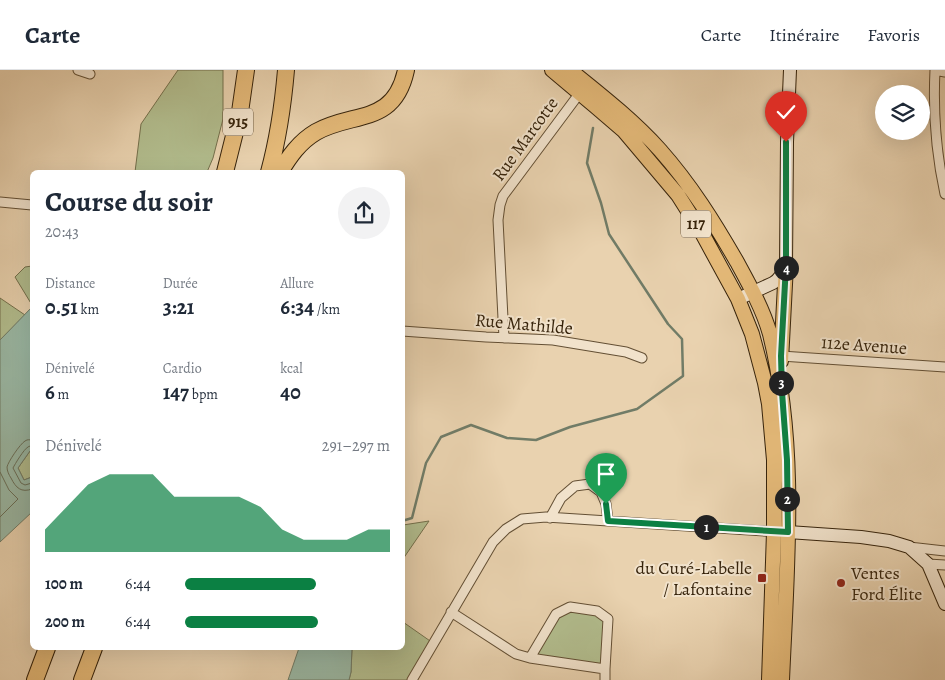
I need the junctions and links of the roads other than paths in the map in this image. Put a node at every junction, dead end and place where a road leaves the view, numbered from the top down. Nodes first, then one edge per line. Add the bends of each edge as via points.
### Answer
1 (78, 70) edge
2 (246, 70) edge
3 (286, 70) edge
4 (406, 70) edge
5 (552, 70) edge
6 (570, 70) edge
7 (790, 70) edge
8 (935, 70) edge
9 (945, 72) edge
10 (90, 74) dead end
11 (583, 88) junction
12 (226, 170) edge
13 (269, 170) edge
14 (281, 170) edge
15 (945, 194) edge
16 (0, 202) edge
17 (30, 205) edge
18 (786, 265) junction
19 (753, 292) junction
20 (738, 299) junction
21 (405, 331) edge
22 (504, 338) junction
23 (781, 356) junction
24 (642, 358) dead end
25 (945, 366) edge
26 (782, 392) junction
27 (550, 518) junction
28 (608, 521) junction
29 (781, 532) junction
30 (909, 547) junction
31 (945, 551) edge
32 (928, 564) junction
33 (945, 565) edge
34 (945, 604) edge
35 (451, 612) junction
36 (46, 650) edge
37 (93, 650) edge
38 (530, 658) junction
39 (605, 669) junction
40 (35, 680) edge
41 (82, 680) edge
42 (412, 680) edge
43 (604, 680) edge
44 (769, 680) edge
45 (782, 680) edge

1 - 10 street
2 - 12 highway, 915 via 240,112
3 - 13 highway, 915 via 279,129
4 - 14 highway via 400,88 386,106 370,115 314,133 289,157
5 - 11 main road, 117
6 - 11 main road, 117
7 - 18 main road via 786,142
8 - 9 street
8 - 15 street via 935,126
11 - 19 main road, 117 via 621,113 659,149 716,225
11 - 20 main road, 117 via 678,195
11 - 22 street, Rue Marcotte via 509,188 500,206
16 - 17 street
18 - 19 main road via 778,280
18 - 23 main road
19 - 20 main road
19 - 26 main road, 117 via 769,332
20 - 29 main road, 117 via 752,334 765,383
21 - 22 street, Rue Mathilde
22 - 24 street, Rue Mathilde via 553,340 626,352
23 - 25 street, 112e Avenue
23 - 26 main road
26 - 29 main road, 117 via 787,460
27 - 28 street
27 - 28 street via 561,498 576,486 590,484 601,492
27 - 35 street via 522,519 506,529 493,542
28 - 29 street
29 - 30 main road via 861,537
29 - 44 main road, 117
29 - 45 main road, 117
30 - 31 street
30 - 32 main road
32 - 33 street
32 - 34 main road
35 - 38 street via 516,654
35 - 42 street
36 - 40 highway
37 - 41 highway
38 - 39 street
38 - 39 street via 556,614 570,607 597,611 608,619
39 - 43 street

